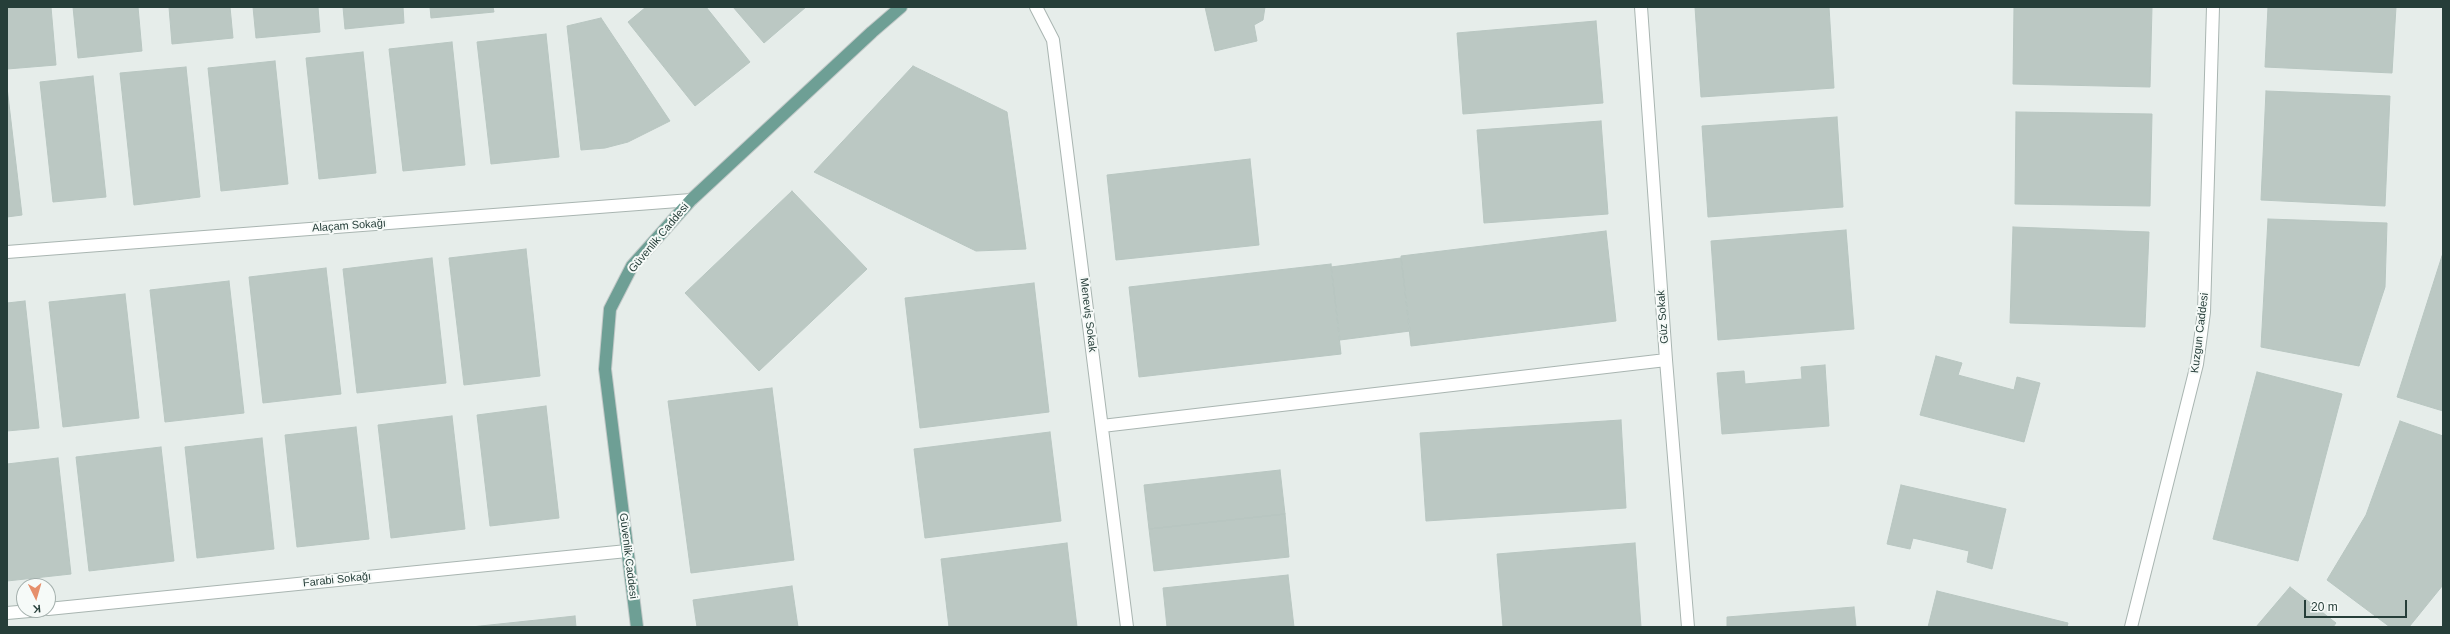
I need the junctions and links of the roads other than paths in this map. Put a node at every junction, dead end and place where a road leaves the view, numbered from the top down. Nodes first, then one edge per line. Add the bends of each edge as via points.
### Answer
1 (901, 7) edge
2 (1036, 7) edge
3 (1641, 7) edge
4 (2213, 7) edge
5 (691, 200) junction
6 (7, 252) edge
7 (1666, 360) junction
8 (1102, 426) junction
9 (627, 551) junction
10 (56, 608) edge
11 (637, 627) edge
12 (1126, 627) edge
13 (1688, 627) edge
14 (2132, 627) edge

1 - 5 main road, Güvenlik Caddesi
2 - 8 street, Meneviş Sokak via 1053,40
3 - 7 street, Güz Sokak
4 - 14 street, Kuzgun Caddesi via 2204,312 2198,364
5 - 6 street, Alaçam Sokağı
5 - 9 main road, Güvenlik Caddesi via 632,266 610,309 605,369
7 - 8 street
7 - 13 street, Güz Sokak
8 - 12 street, Meneviş Sokak
9 - 10 street, Farabi Sokağı
9 - 11 main road, Güvenlik Caddesi

